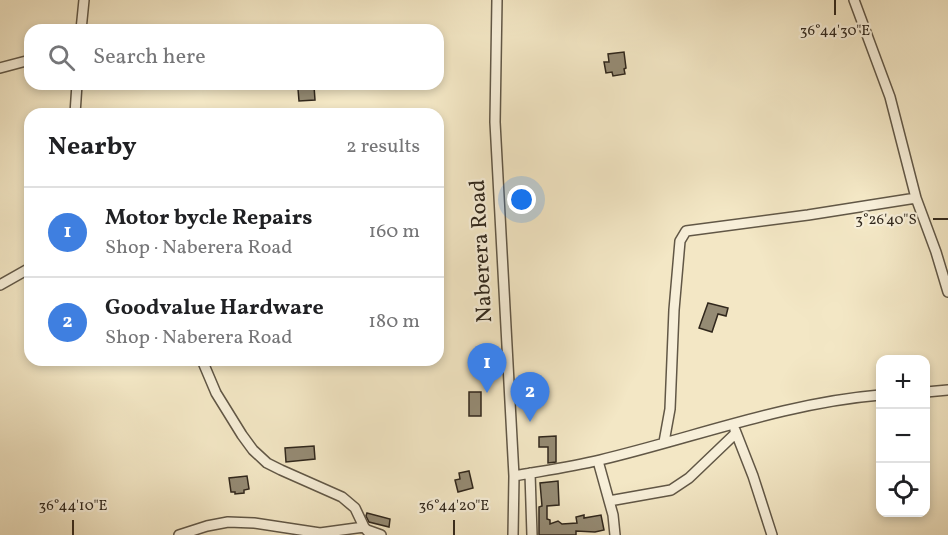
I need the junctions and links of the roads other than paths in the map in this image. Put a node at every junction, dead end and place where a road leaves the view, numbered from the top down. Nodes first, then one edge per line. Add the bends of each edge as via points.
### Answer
1 (84, 0) edge
2 (497, 0) edge
3 (854, 0) edge
4 (82, 24) edge
5 (24, 62) edge
6 (0, 68) edge
7 (76, 90) edge
8 (75, 108) edge
9 (916, 198) junction
10 (24, 271) edge
11 (0, 285) edge
12 (948, 292) edge
13 (205, 366) edge
14 (948, 390) edge
15 (930, 392) edge
16 (876, 395) edge
17 (734, 429) junction
18 (664, 442) junction
19 (598, 461) junction
20 (530, 473) junction
21 (514, 476) junction
22 (609, 501) junction
23 (280, 526) junction
24 (367, 531) edge
25 (329, 534) edge
26 (179, 535) edge
27 (274, 535) edge
28 (381, 535) edge
29 (513, 535) edge
30 (532, 535) edge
31 (615, 535) edge
32 (772, 535) edge

1 - 4 street
2 - 21 street, Naberera Road via 495,122
3 - 9 street via 890,97
5 - 6 street
7 - 8 street
9 - 12 street
9 - 18 street via 686,231 680,241 670,409
10 - 11 street
13 - 24 street via 216,393 253,450 281,470 342,497 355,508
14 - 15 street
16 - 17 street via 826,401
17 - 18 street
17 - 22 street via 689,478 671,490
17 - 32 street
18 - 19 street
19 - 20 street
19 - 22 street
20 - 21 street
20 - 30 street
21 - 29 street, Naberera Road
22 - 31 street
23 - 25 street
23 - 26 street via 228,522
23 - 27 street
24 - 25 street
24 - 28 street

